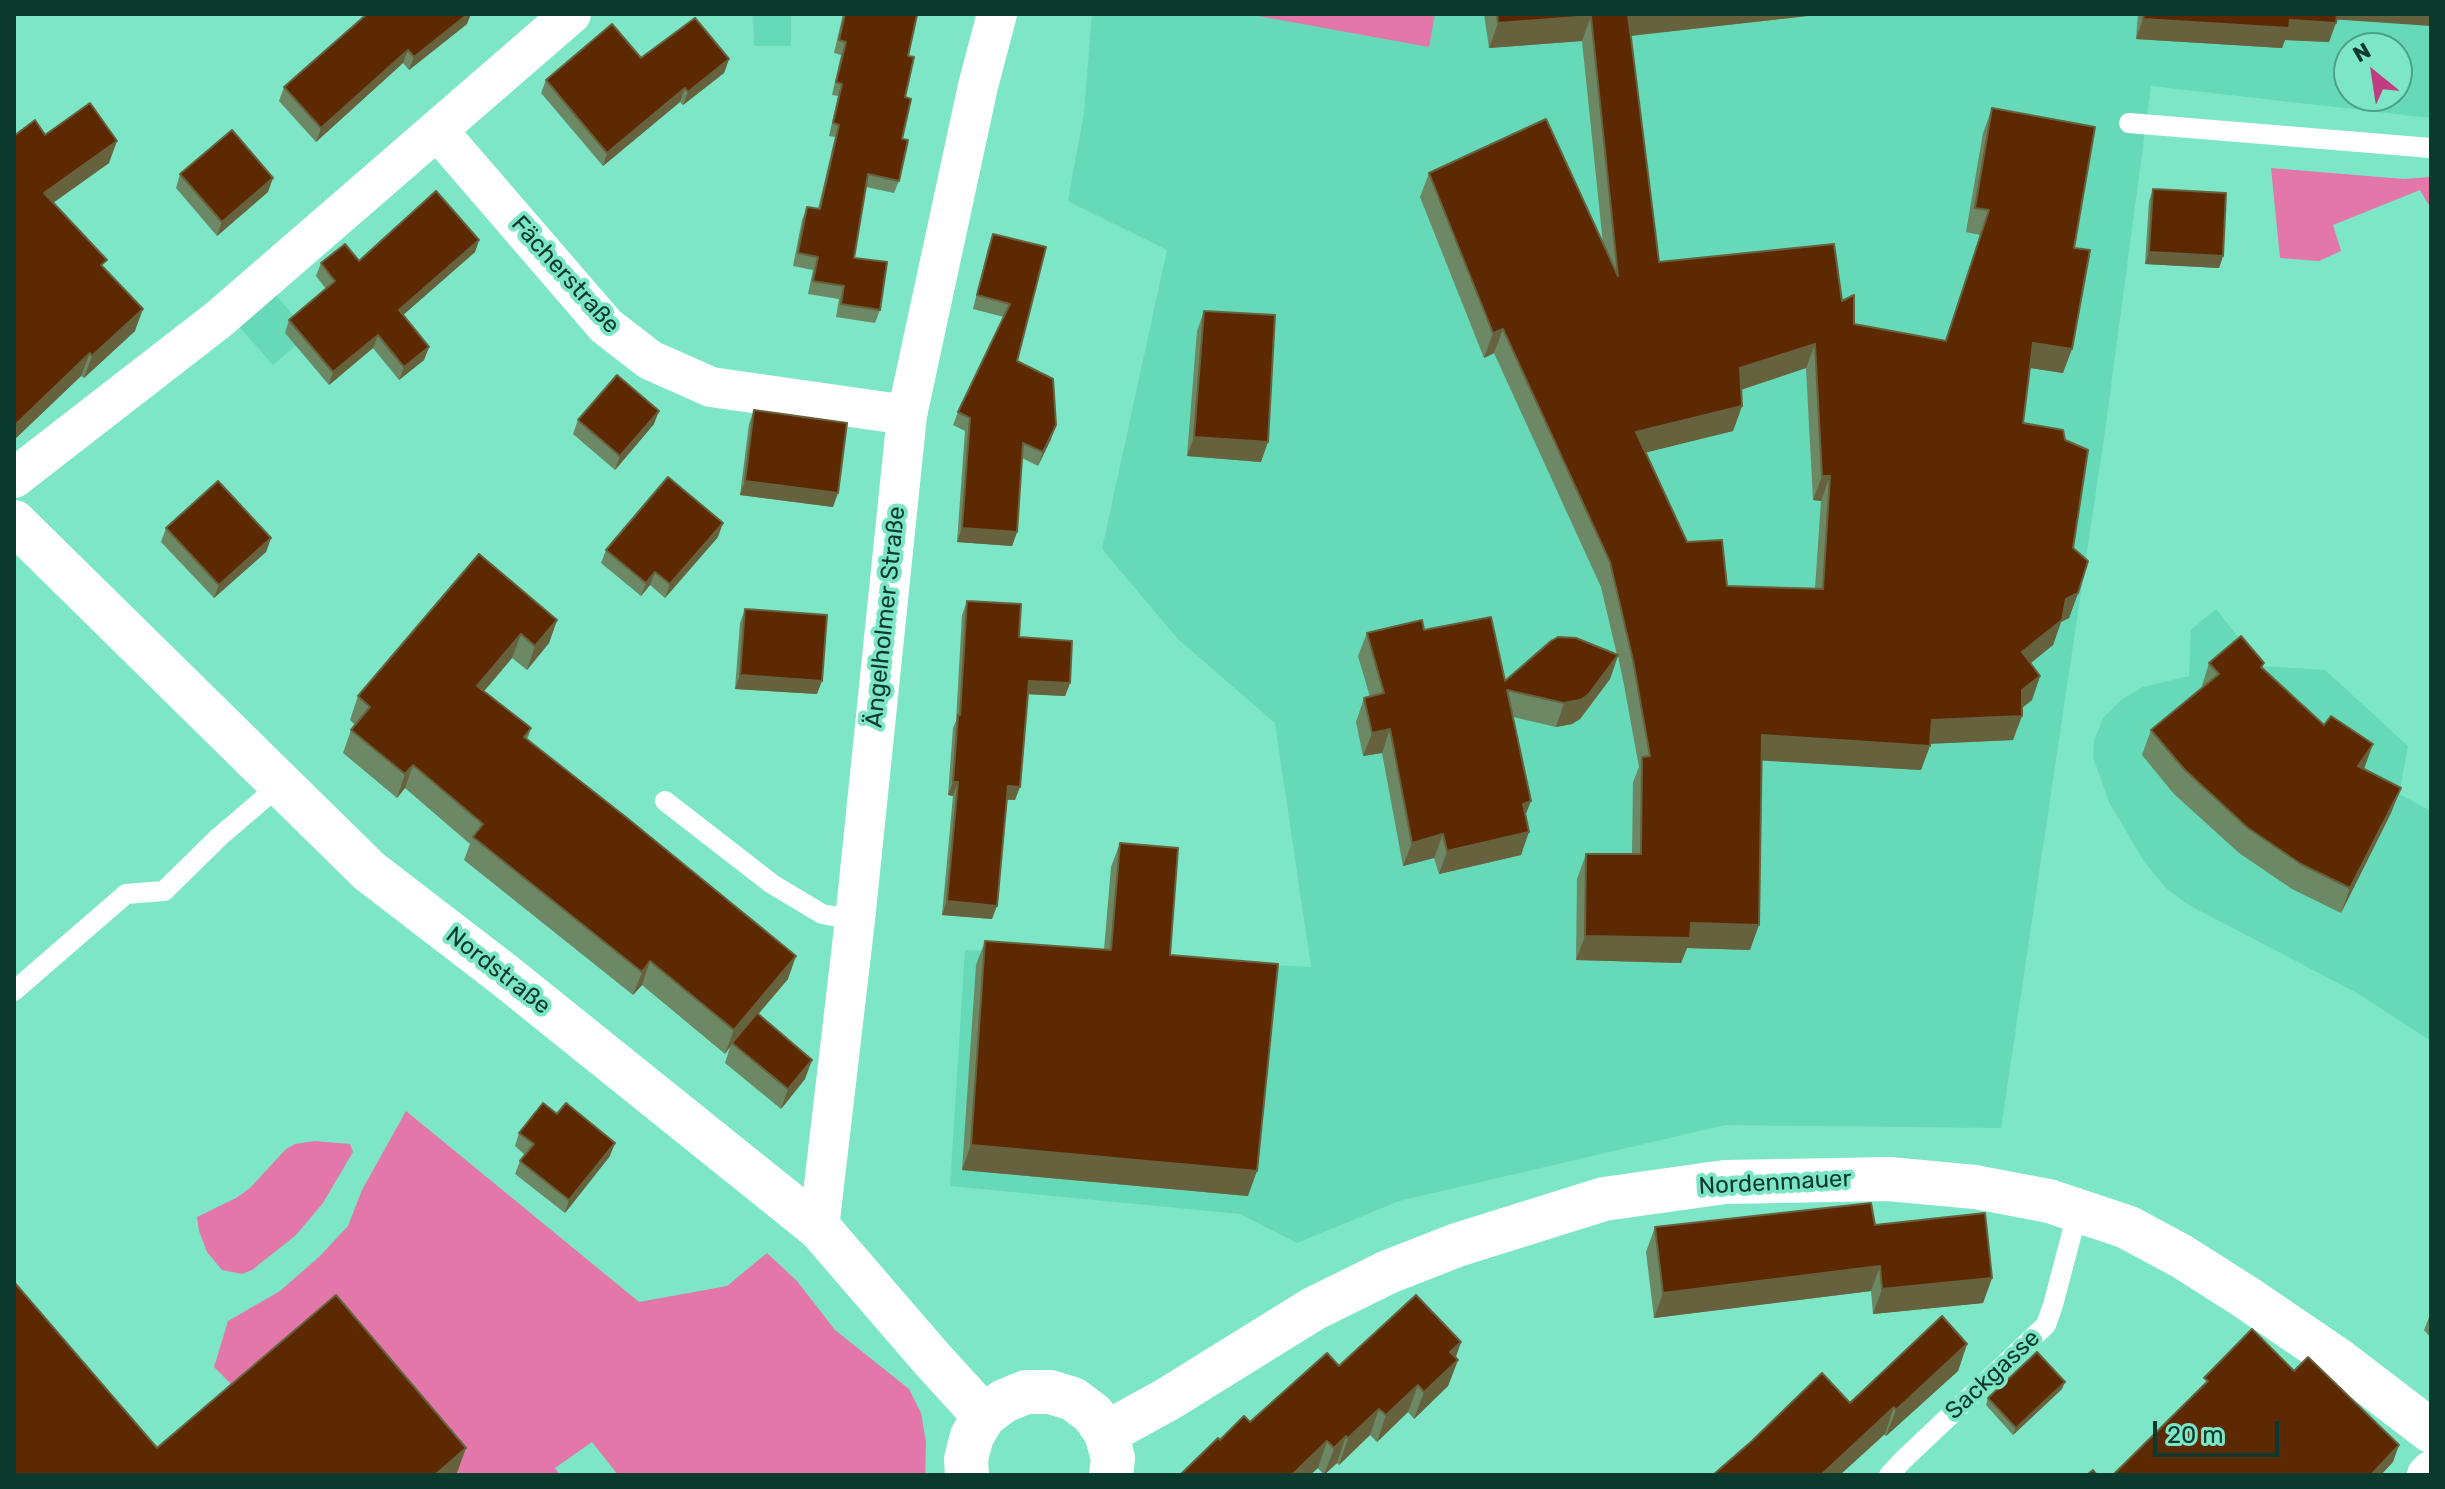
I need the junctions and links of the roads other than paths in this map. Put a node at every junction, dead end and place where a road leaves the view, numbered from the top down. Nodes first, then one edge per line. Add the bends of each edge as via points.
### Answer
1 (571, 14) edge
2 (997, 14) edge
3 (2129, 123) dead end
4 (437, 130) junction
5 (2431, 148) edge
6 (907, 415) junction
7 (14, 478) edge
8 (14, 522) edge
9 (281, 784) junction
10 (665, 801) dead end
11 (855, 920) junction
12 (14, 991) edge
13 (2078, 1210) junction
14 (819, 1228) junction
15 (984, 1416) junction
16 (2431, 1431) edge
17 (1109, 1454) edge
18 (967, 1475) edge
19 (1889, 1475) edge

1 - 4 street
2 - 6 street, Ängelholmer Straße
3 - 5 lane
4 - 6 street, Fächerstraße via 606,326 650,360 711,387
4 - 7 street via 219,319
6 - 11 street, Ängelholmer Straße
8 - 9 street, Nordstraße
9 - 12 lane via 164,891 126,894
9 - 14 street, Nordstraße via 369,871
10 - 11 lane via 772,884 822,914
11 - 14 street, Ängelholmer Straße
13 - 16 street, Nordenmauer via 2127,1227 2206,1272 2338,1360
13 - 17 street, Nordenmauer via 1975,1187 1889,1179 1725,1182 1604,1199 1457,1245 1313,1309 1168,1399
13 - 19 lane, Sackgasse via 2046,1325
14 - 15 street, Nordstraße
15 - 17 street via 1026,1392 1050,1392 1073,1399 1093,1414
15 - 18 street via 972,1436

